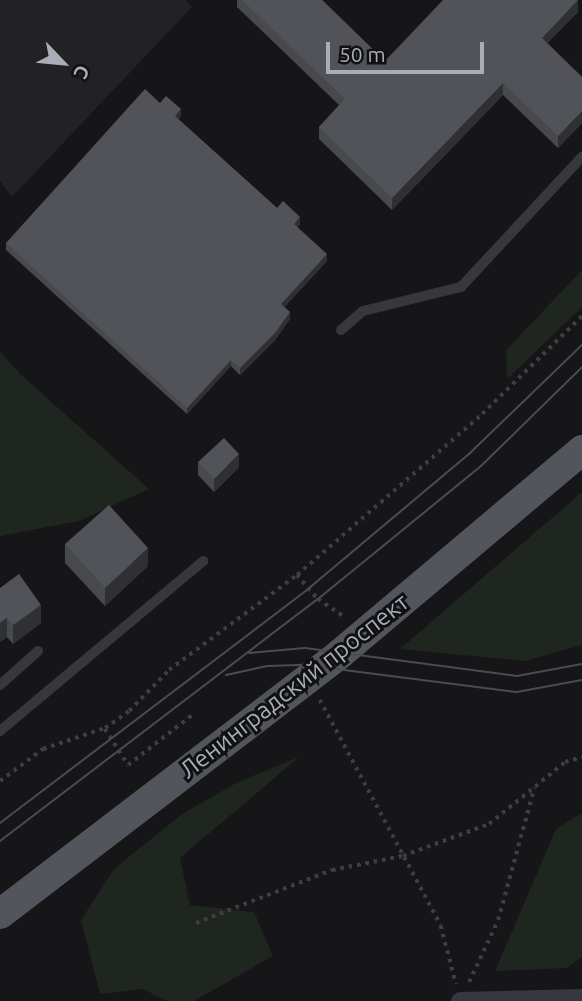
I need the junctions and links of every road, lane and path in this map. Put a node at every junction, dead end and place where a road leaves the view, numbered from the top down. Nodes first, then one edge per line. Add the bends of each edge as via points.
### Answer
1 (582, 157) edge
2 (582, 316) edge
3 (341, 330) dead end
4 (582, 450) edge
5 (203, 561) dead end
6 (297, 575) junction
7 (343, 616) dead end
8 (38, 652) dead end
9 (0, 685) edge
10 (319, 702) dead end
11 (192, 715) dead end
12 (105, 728) junction
13 (0, 731) edge
14 (582, 757) edge
15 (0, 781) edge
16 (535, 786) junction
17 (403, 856) junction
18 (0, 914) edge
19 (196, 923) dead end
20 (582, 998) edge
21 (460, 1000) edge

1 - 3 lane via 461,287 363,311
2 - 6 path via 482,414
4 - 18 main road, Ленинградский проспект via 341,653
5 - 13 lane
6 - 7 path via 317,599
6 - 12 path via 169,670 129,711
8 - 9 lane
10 - 17 path
11 - 12 path via 128,765
12 - 15 path via 43,748
14 - 16 path via 565,762
16 - 17 path via 489,824
16 - 21 path via 498,920
17 - 19 path via 332,870
17 - 21 path via 441,926
20 - 21 street

